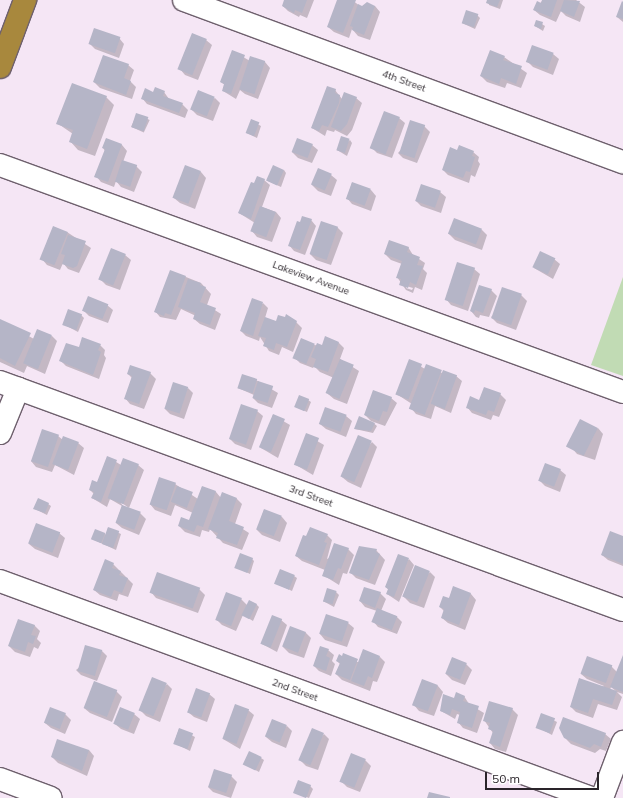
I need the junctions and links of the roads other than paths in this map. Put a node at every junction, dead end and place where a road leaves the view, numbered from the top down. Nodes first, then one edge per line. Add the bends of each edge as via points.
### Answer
1 (26, 0) edge
2 (184, 0) edge
3 (0, 67) edge
4 (623, 162) edge
5 (0, 165) edge
6 (9, 386) edge
7 (623, 392) edge
8 (0, 433) edge
9 (0, 581) edge
10 (623, 610) edge
11 (623, 742) edge
12 (0, 779) edge
13 (51, 798) edge
14 (591, 798) edge
15 (602, 798) edge

1 - 3 highway
2 - 4 street, 4th Street
5 - 7 street, Lakeview Avenue
6 - 8 street
6 - 10 street, 3rd Street
9 - 14 street, 2nd Street
11 - 15 street
12 - 13 street

